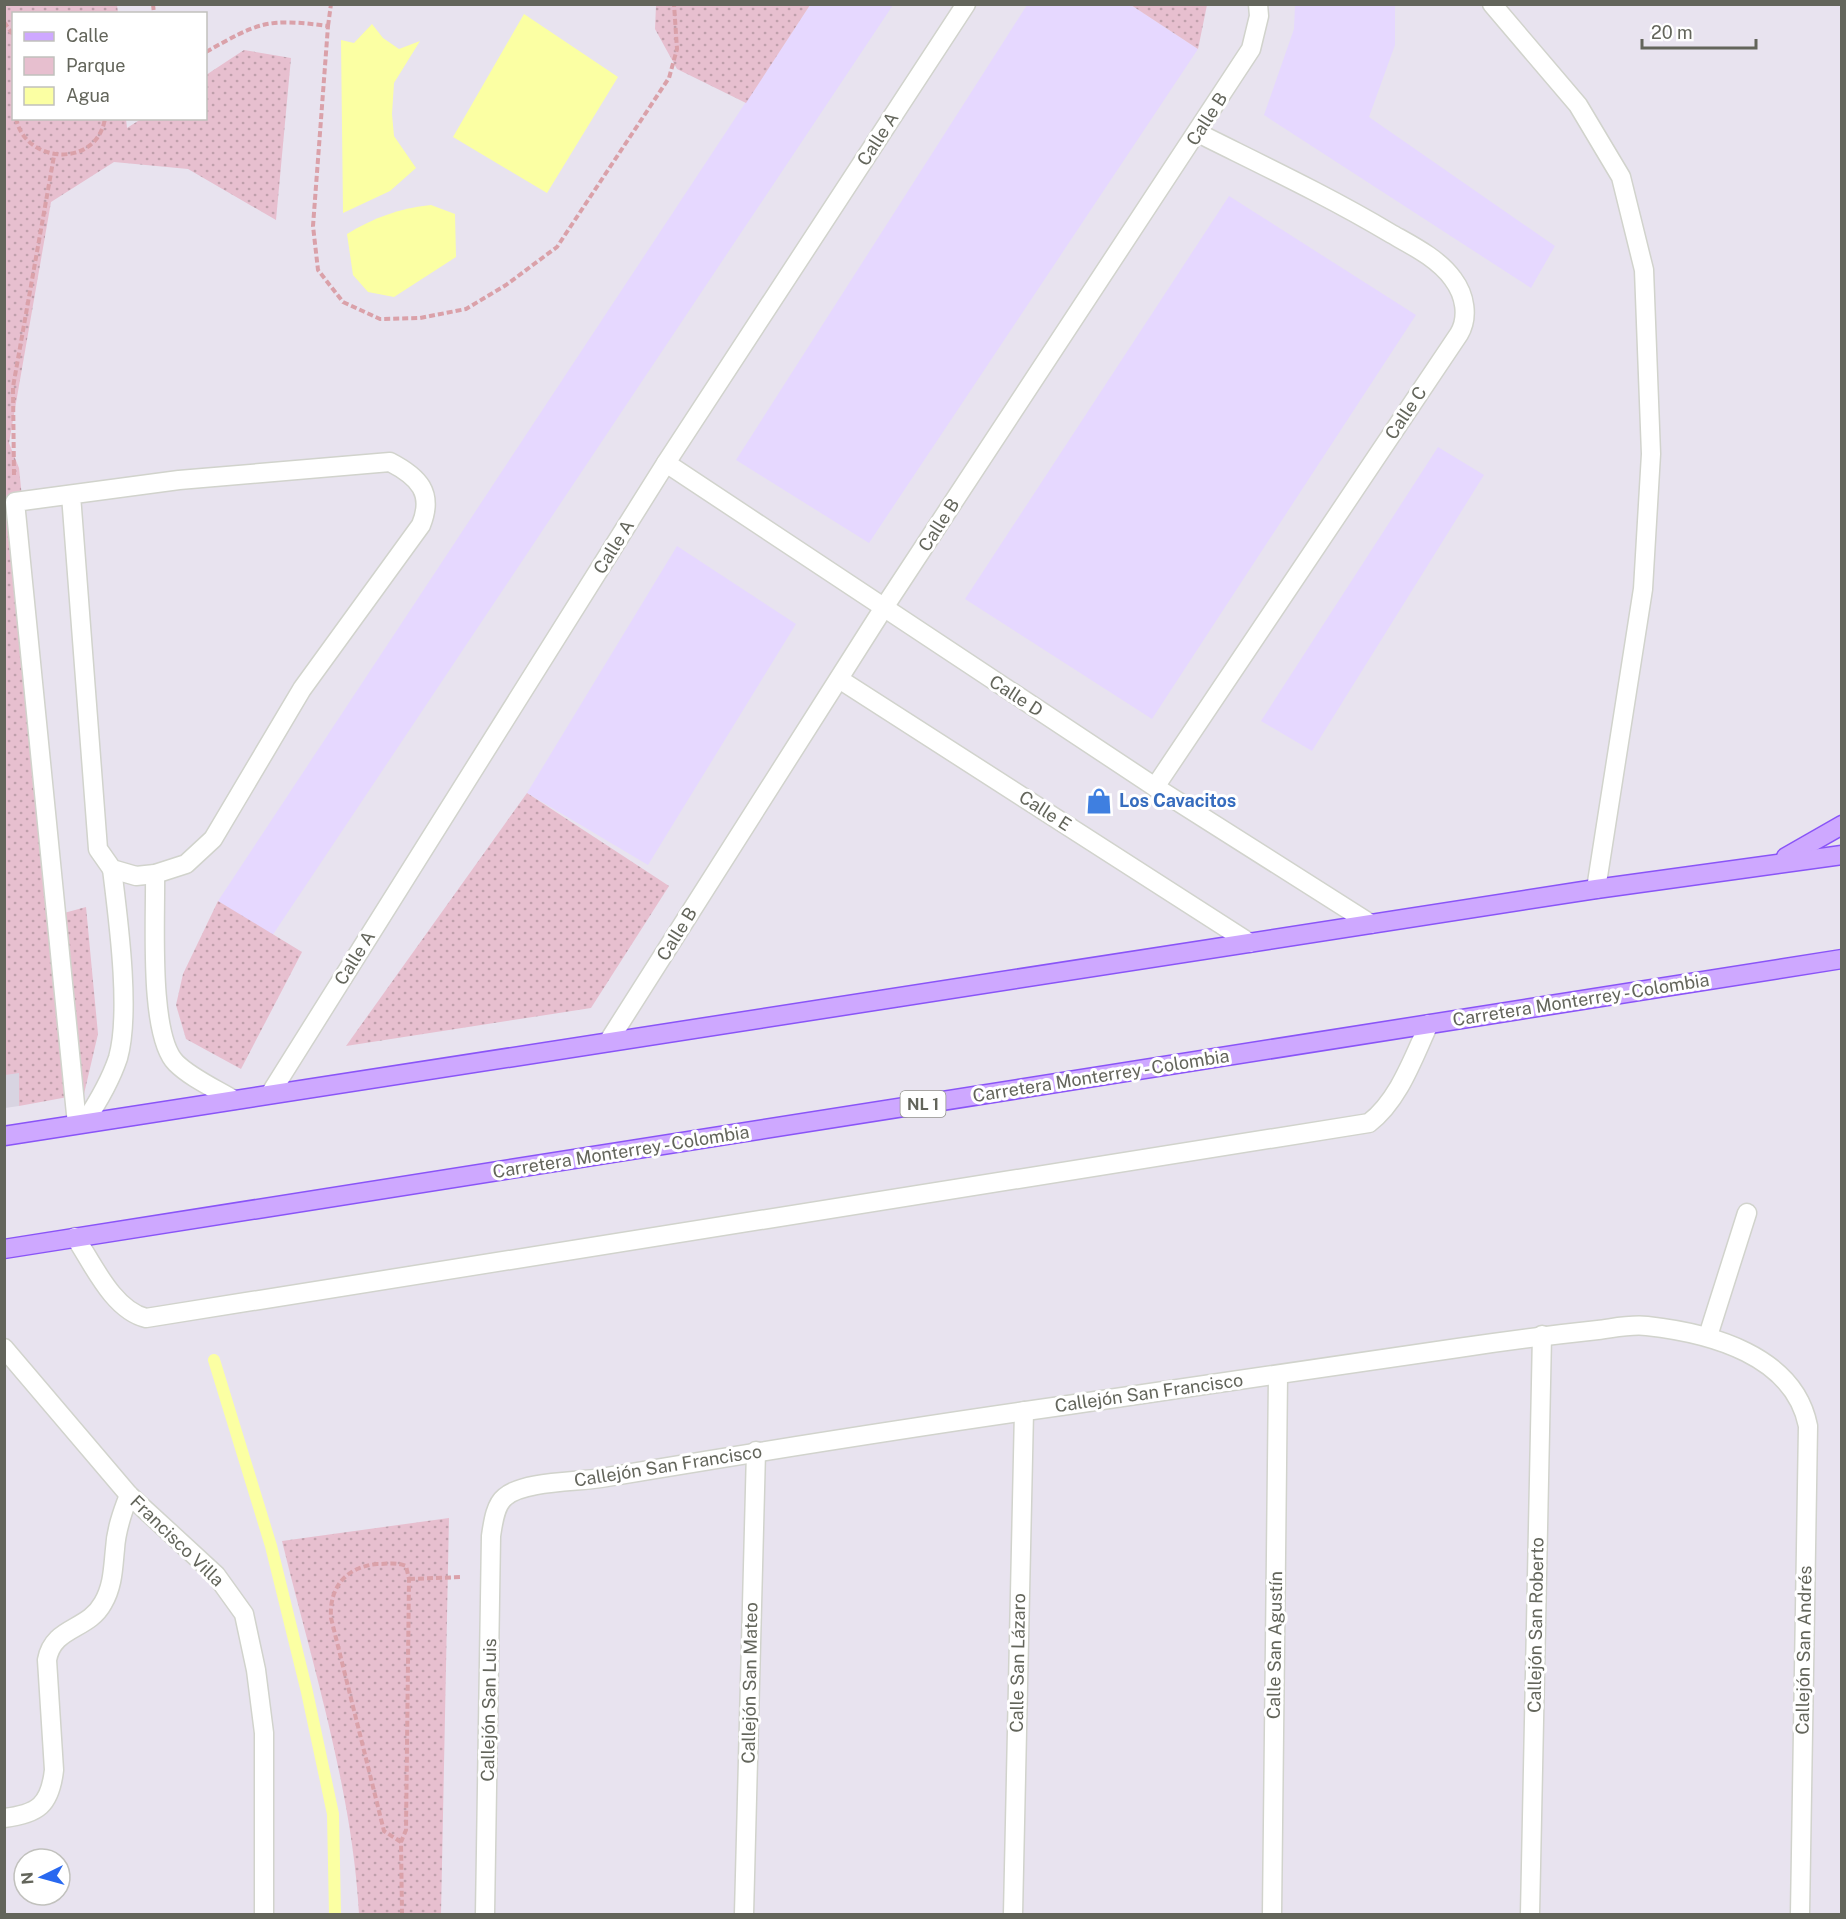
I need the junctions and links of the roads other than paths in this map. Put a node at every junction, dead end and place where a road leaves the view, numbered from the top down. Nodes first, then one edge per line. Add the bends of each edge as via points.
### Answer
1 (966, 4) edge
2 (1258, 4) edge
3 (1492, 4) edge
4 (1198, 133) junction
5 (666, 463) junction
6 (71, 495) junction
7 (884, 609) junction
8 (839, 680) junction
9 (1155, 787) junction
10 (1842, 825) edge
11 (1842, 855) edge
12 (1779, 861) junction
13 (112, 869) junction
14 (155, 874) junction
15 (1596, 888) junction
16 (1371, 924) junction
17 (1250, 943) junction
18 (1842, 959) edge
19 (1429, 1024) junction
20 (608, 1042) junction
21 (270, 1094) junction
22 (234, 1100) junction
23 (81, 1124) junction
24 (4, 1136) edge
25 (1747, 1213) dead end
26 (75, 1238) junction
27 (4, 1249) edge
28 (1542, 1335) junction
29 (1708, 1336) junction
30 (4, 1348) edge
31 (1278, 1375) junction
32 (1794, 1388) joint
33 (1024, 1411) junction
34 (756, 1451) junction
35 (129, 1495) junction
36 (498, 1507) joint
37 (4, 1818) edge
38 (264, 1914) edge
39 (485, 1914) edge
40 (744, 1914) edge
41 (1013, 1914) edge
42 (1272, 1914) edge
43 (1530, 1914) edge
44 (1800, 1914) edge

1 - 5 street, Calle A
2 - 4 street, Calle B via 1251,49
3 - 15 street via 1578,105 1621,177 1644,270 1651,454 1643,589
4 - 7 street, Calle B
4 - 9 street, Calle C via 1358,214 1424,253 1453,278 1466,313 1464,327
5 - 7 street, Calle D
5 - 21 street, Calle A
6 - 13 street via 98,849
6 - 14 street via 179,480 390,462 416,479 424,492 427,509 421,525 302,689 213,839 186,864
6 - 23 street via 15,502
7 - 8 street, Calle B
7 - 9 street, Calle D
8 - 17 street, Calle E
8 - 20 street, Calle B
9 - 16 street, Calle D
10 - 12 main road
11 - 12 main road
12 - 15 main road
13 - 14 street via 136,876
13 - 23 street via 119,922 123,1036 112,1074
14 - 22 street via 156,995 163,1042 177,1064
15 - 16 main road
16 - 17 main road
17 - 20 main road
18 - 19 main road, Carretera Monterrey - Colombia / NL 1
19 - 26 main road, Carretera Monterrey - Colombia / NL 1
19 - 26 street via 1389,1101 1368,1123 146,1318 134,1315 122,1304
20 - 21 main road
21 - 22 main road
22 - 23 main road
23 - 24 main road
25 - 29 street
26 - 27 main road, Carretera Monterrey - Colombia / NL 1
28 - 29 street, Callejón San Francisco via 1643,1325
28 - 31 street, Callejón San Francisco
28 - 43 street, Callejón San Roberto
29 - 32 street, Callejón San Francisco via 1757,1358
30 - 35 street, Francisco Villa
31 - 33 street, Callejón San Francisco
31 - 42 street, Calle San Agustín
32 - 44 street, Callejón San Andrés via 1809,1426
33 - 34 street, Callejón San Francisco
33 - 41 street, Calle San Lázaro
34 - 36 street, Callejón San Francisco via 534,1486 504,1497
34 - 40 street, Callejón San Mateo
35 - 37 street via 119,1524 113,1579 102,1605 80,1626 54,1640 49,1649 52,1785 39,1808
35 - 38 street, Francisco Villa via 216,1575 244,1614 264,1734
36 - 39 street, Callejón San Luis via 491,1536

